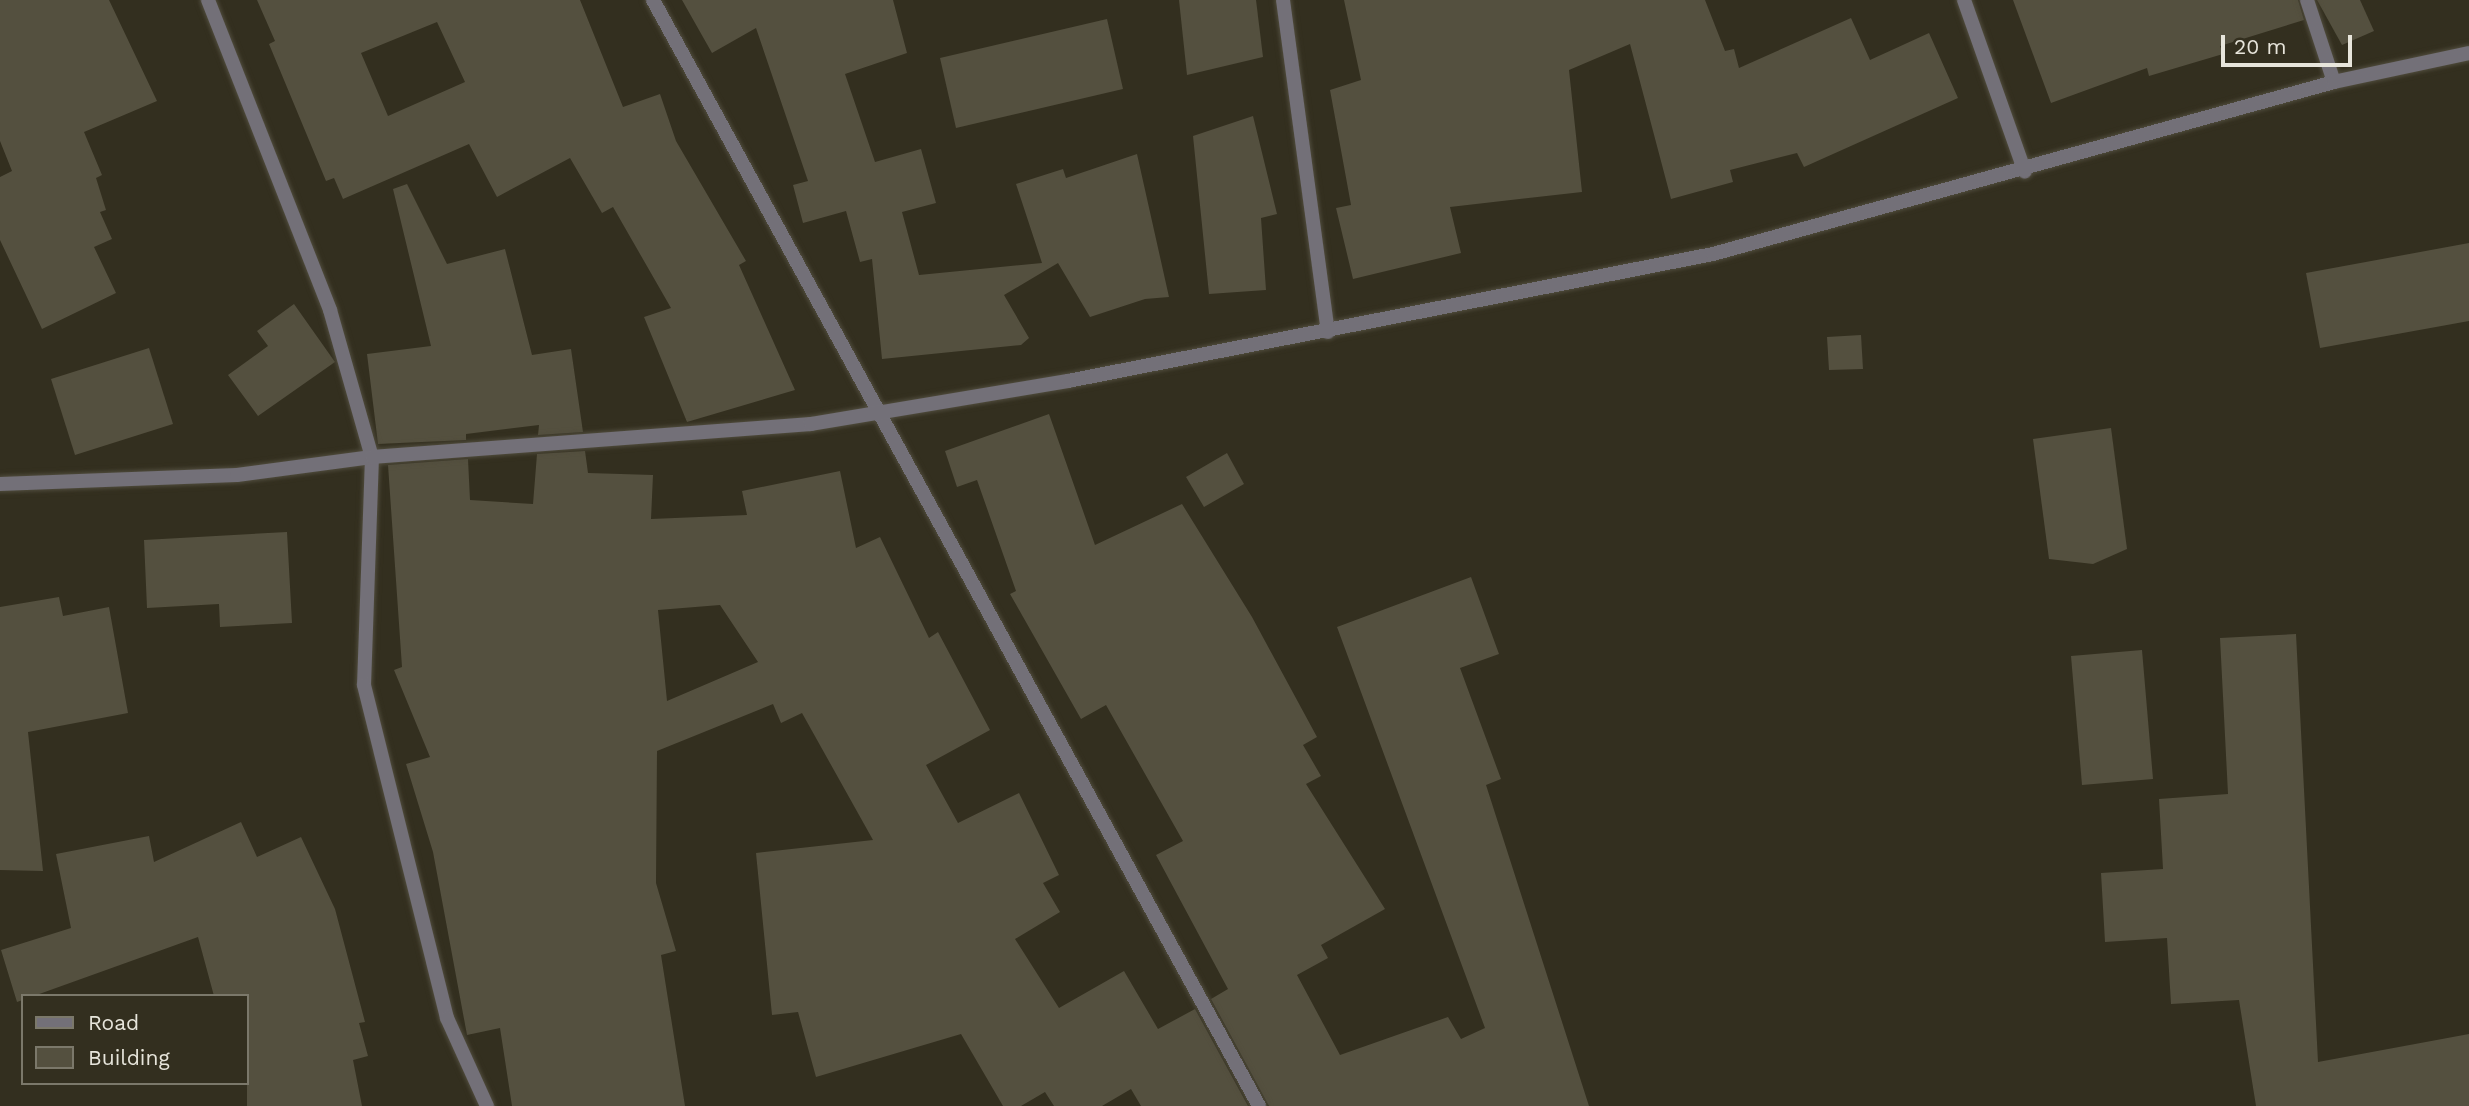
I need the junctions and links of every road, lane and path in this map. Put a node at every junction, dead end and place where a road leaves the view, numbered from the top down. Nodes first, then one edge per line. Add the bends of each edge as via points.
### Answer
1 (208, 0) edge
2 (653, 0) edge
3 (1283, 0) edge
4 (1964, 0) edge
5 (2307, 0) edge
6 (2469, 53) edge
7 (2334, 82) junction
8 (2025, 172) junction
9 (1328, 332) junction
10 (883, 412) junction
11 (372, 457) junction
12 (0, 484) edge
13 (487, 1106) edge
14 (1259, 1106) edge

1 - 11 street via 330,310
2 - 10 street
3 - 9 street
4 - 8 street
5 - 7 street
6 - 7 street
7 - 8 street
8 - 9 street via 1713,254
9 - 10 street
10 - 11 street via 811,424
10 - 14 street
11 - 12 street via 237,475
11 - 13 street via 364,685 447,1017

